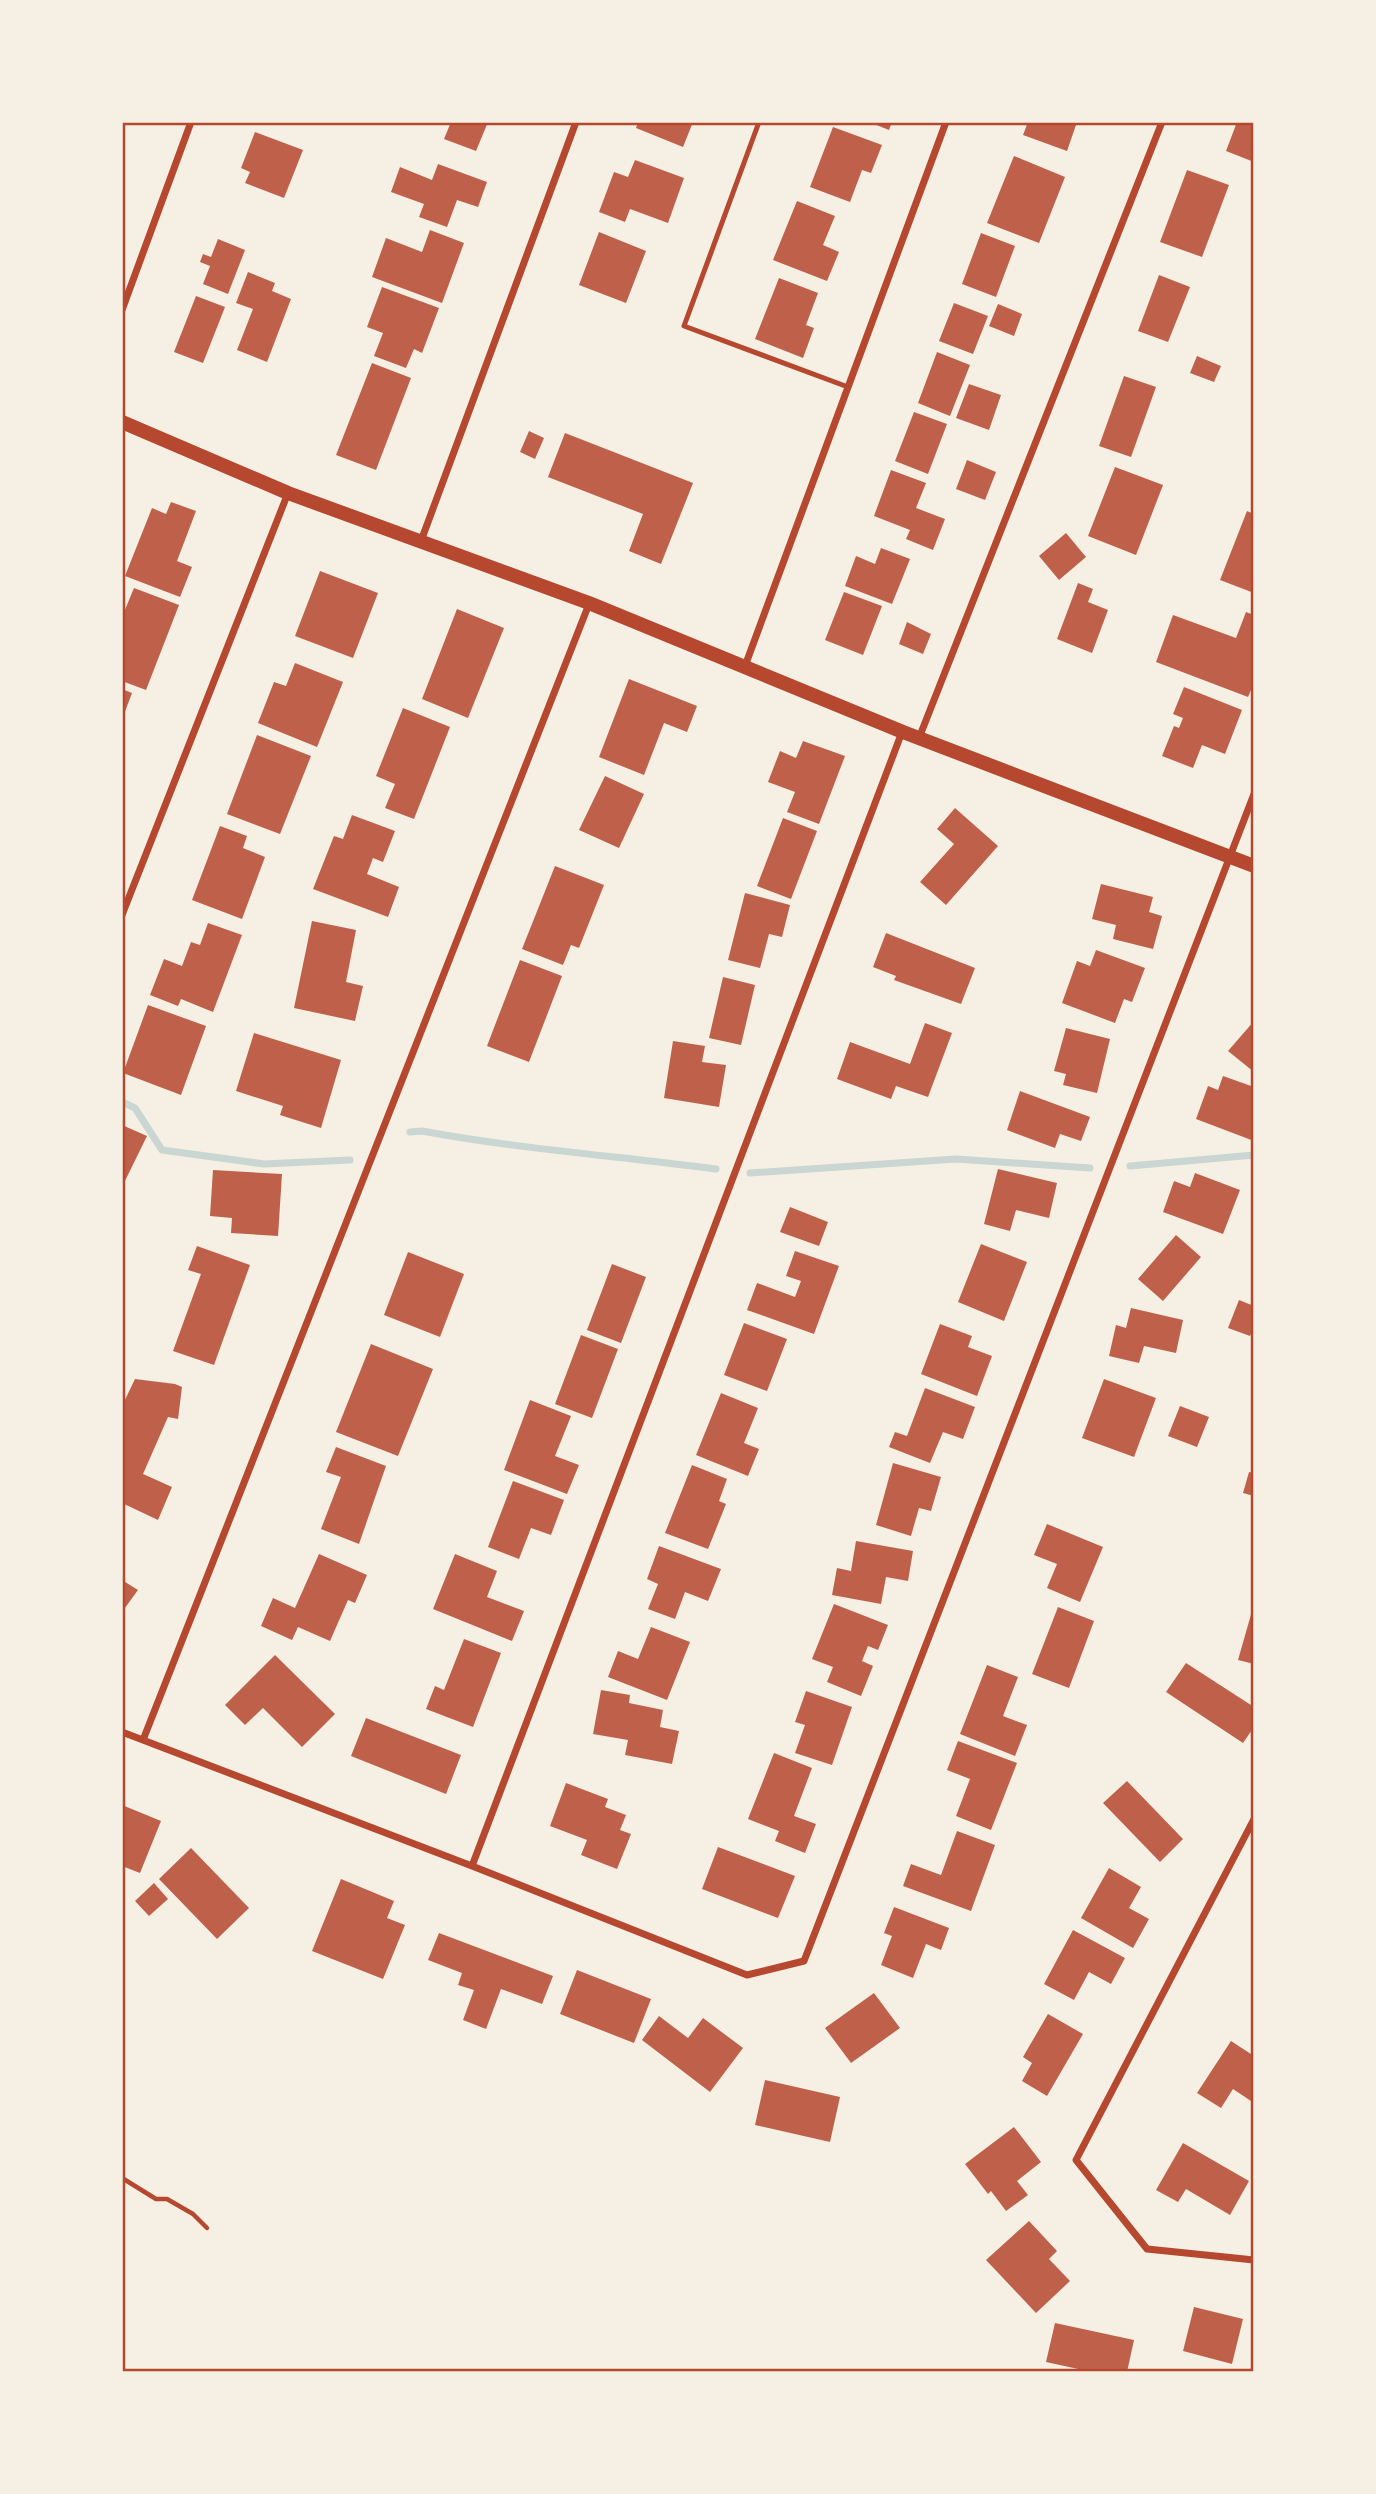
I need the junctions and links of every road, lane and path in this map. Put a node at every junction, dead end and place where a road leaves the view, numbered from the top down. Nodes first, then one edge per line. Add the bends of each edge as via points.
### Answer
1 (191, 122) edge
2 (576, 122) edge
3 (759, 122) edge
4 (946, 122) edge
5 (1162, 122) edge
6 (122, 310) edge
7 (848, 387) junction
8 (122, 422) edge
9 (288, 493) junction
10 (421, 541) junction
11 (589, 603) junction
12 (745, 666) junction
13 (902, 732) junction
14 (919, 738) junction
15 (1254, 794) edge
16 (1230, 857) junction
17 (1254, 866) edge
18 (122, 915) edge
19 (122, 1732) edge
20 (142, 1740) junction
21 (1254, 1819) edge
22 (472, 1866) junction
23 (122, 2178) edge
24 (207, 2228) dead end
25 (1254, 2260) edge

1 - 6 street
2 - 10 street
3 - 7 lane via 684,326
4 - 7 street
5 - 14 street
7 - 12 street
8 - 9 main road
9 - 10 main road
9 - 18 street
10 - 11 main road
11 - 12 main road
11 - 20 street
12 - 13 main road
13 - 14 main road
13 - 22 street
14 - 16 main road
15 - 16 street
16 - 17 main road
16 - 22 street via 804,1961 747,1975
19 - 20 street
20 - 22 street
21 - 25 street via 1076,2160 1147,2249
23 - 24 path via 156,2199 167,2199

